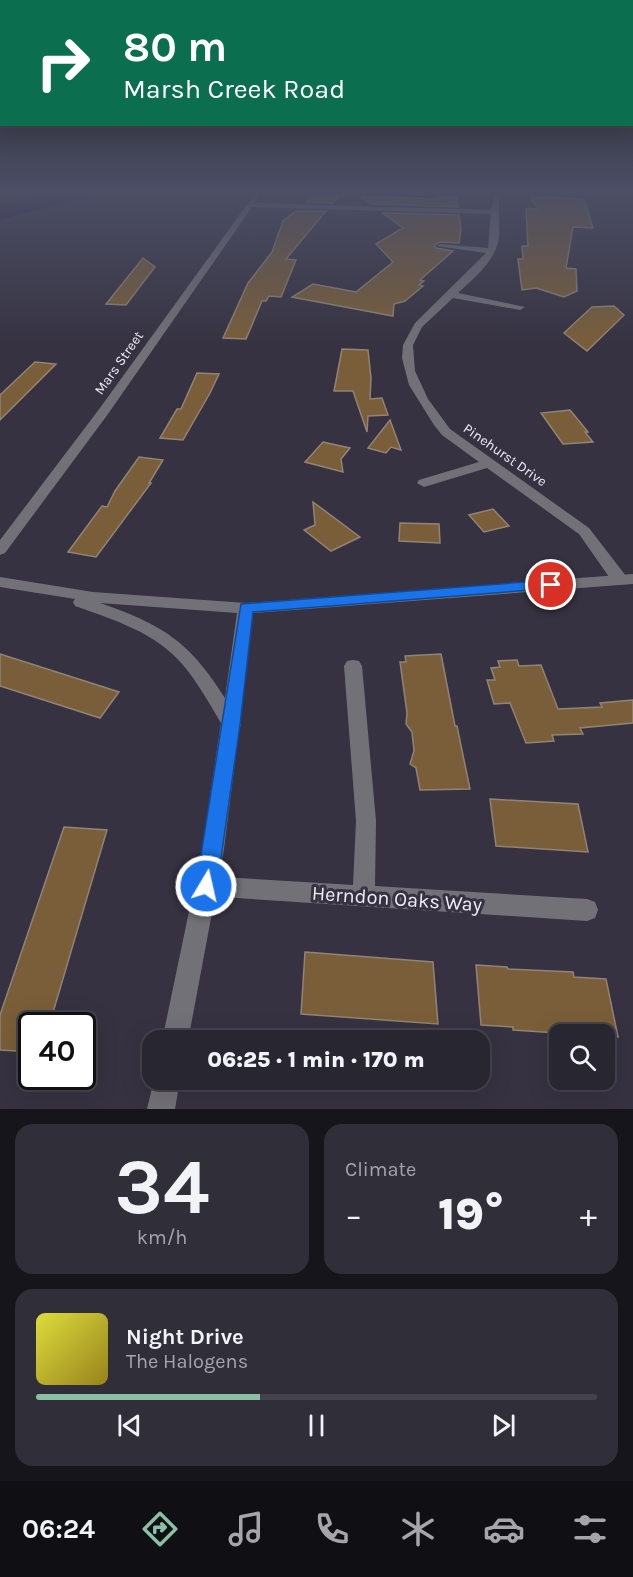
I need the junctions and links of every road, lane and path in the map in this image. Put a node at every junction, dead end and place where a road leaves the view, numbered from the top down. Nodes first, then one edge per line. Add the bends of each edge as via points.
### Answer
1 (223, 244) edge
2 (493, 244) edge
3 (440, 246) dead end
4 (491, 251) junction
5 (453, 295) junction
6 (520, 308) dead end
7 (488, 463) junction
8 (424, 483) dead end
9 (0, 550) edge
10 (627, 579) edge
11 (0, 582) edge
12 (50, 591) junction
13 (246, 608) junction
14 (353, 666) dead end
15 (232, 725) junction
16 (206, 886) junction
17 (364, 897) junction
18 (587, 910) dead end
19 (177, 1030) edge
20 (165, 1090) edge
21 (161, 1109) edge

1 - 9 street, Mars Street
2 - 4 street
3 - 4 street
4 - 5 street, Pinehurst Drive
5 - 6 street
5 - 7 street, Pinehurst Drive via 412,334 406,353 416,384 434,418 446,432
7 - 8 street
7 - 10 street, Pinehurst Drive via 584,531
10 - 13 street
11 - 12 street
12 - 13 street
12 - 15 street via 110,611 168,641 200,675
13 - 15 street
14 - 17 street via 366,821
15 - 16 street
16 - 17 street, Herndon Oaks Way
16 - 19 street
17 - 18 street, Herndon Oaks Way
20 - 21 street

